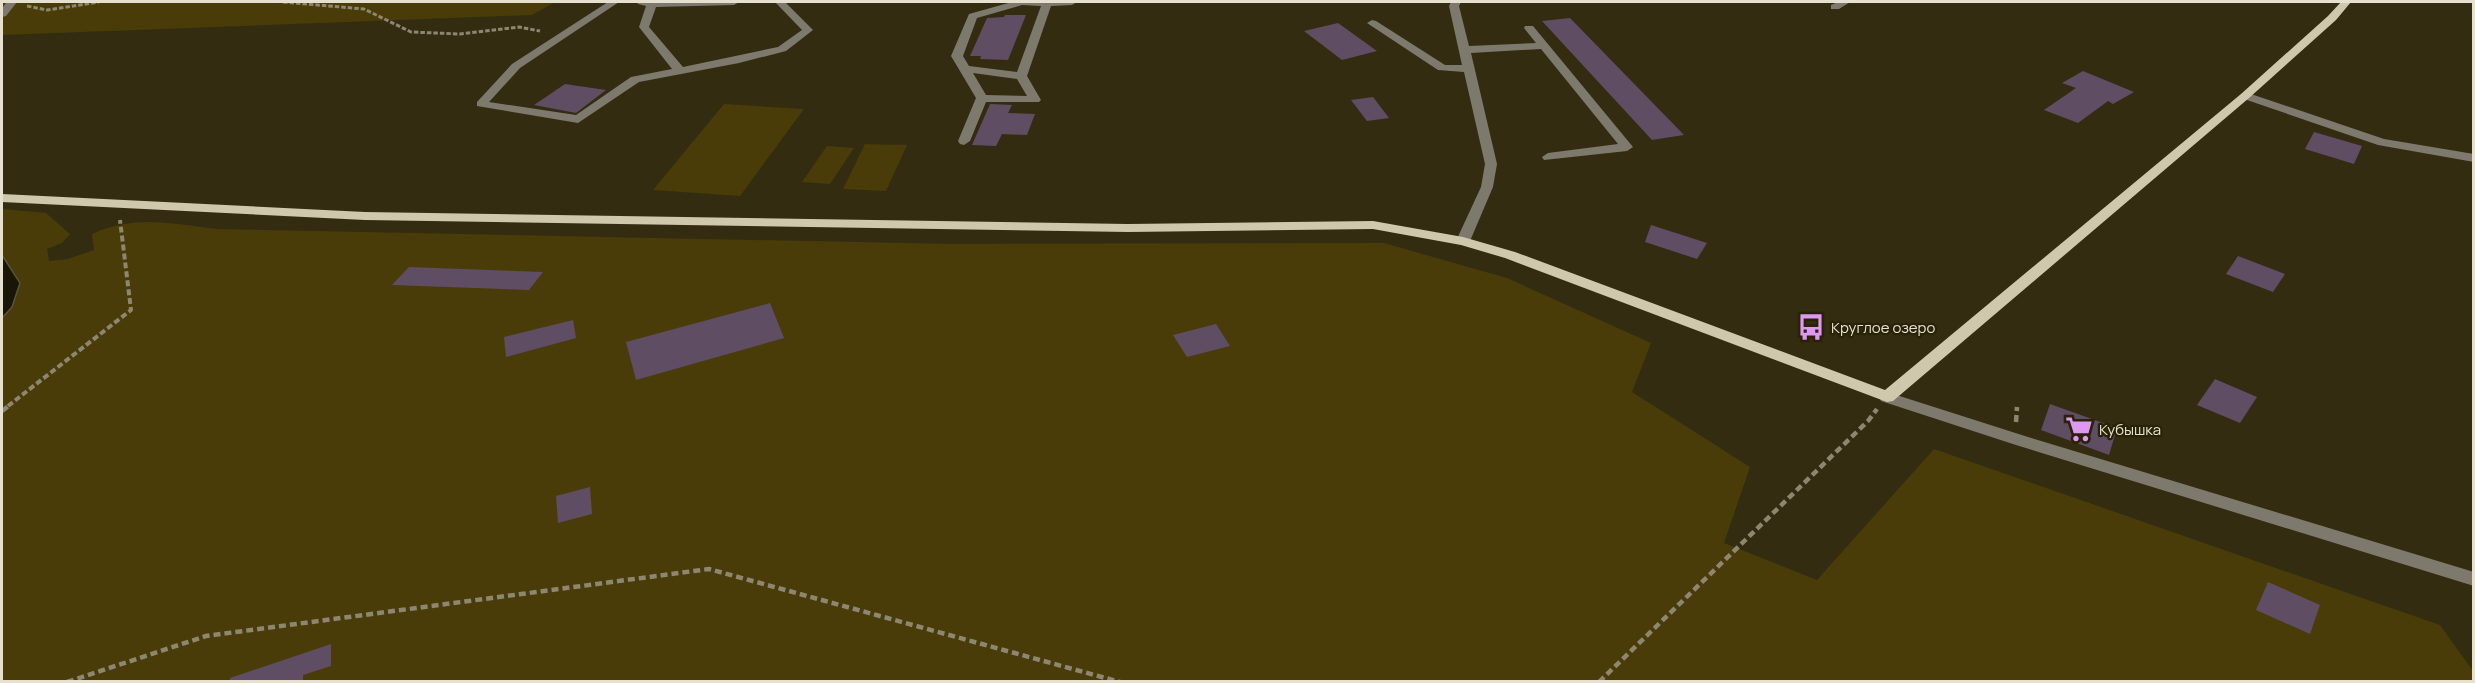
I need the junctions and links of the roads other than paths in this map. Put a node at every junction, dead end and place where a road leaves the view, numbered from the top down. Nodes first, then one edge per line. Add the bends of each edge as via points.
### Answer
1 (12, 2) edge
2 (614, 2) edge
3 (734, 2) edge
4 (780, 2) edge
5 (1022, 2) edge
6 (1072, 2) edge
7 (2346, 2) edge
8 (647, 3) edge
9 (1047, 3) edge
10 (1451, 3) edge
11 (2, 14) edge
12 (1372, 23) dead end
13 (1529, 28) dead end
14 (1544, 46) junction
15 (1464, 50) junction
16 (964, 69) junction
17 (1469, 69) junction
18 (680, 71) junction
19 (1021, 76) junction
20 (2245, 96) junction
21 (982, 98) junction
22 (964, 141) dead end
23 (1548, 158) dead end
24 (2474, 158) edge
25 (2, 198) edge
26 (1463, 241) junction
27 (1887, 397) junction
28 (2474, 579) edge

1 - 11 street
2 - 18 street via 516,66 481,104 578,119 635,79
3 - 8 street
4 - 18 street via 808,30 782,49
5 - 9 street
5 - 16 street via 973,16 957,56
6 - 9 street
7 - 20 main road
8 - 18 street via 644,27
9 - 19 street
10 - 15 street
12 - 17 street via 1442,68
13 - 14 street
14 - 15 street
14 - 23 street via 1627,147
15 - 17 street
16 - 19 street
16 - 21 street
17 - 26 street via 1491,164 1487,187
19 - 21 street via 1035,100
20 - 24 street via 2382,142
20 - 27 main road
21 - 22 street
25 - 26 main road via 365,216 1128,228 1373,225
26 - 27 main road via 1520,258
27 - 28 street

